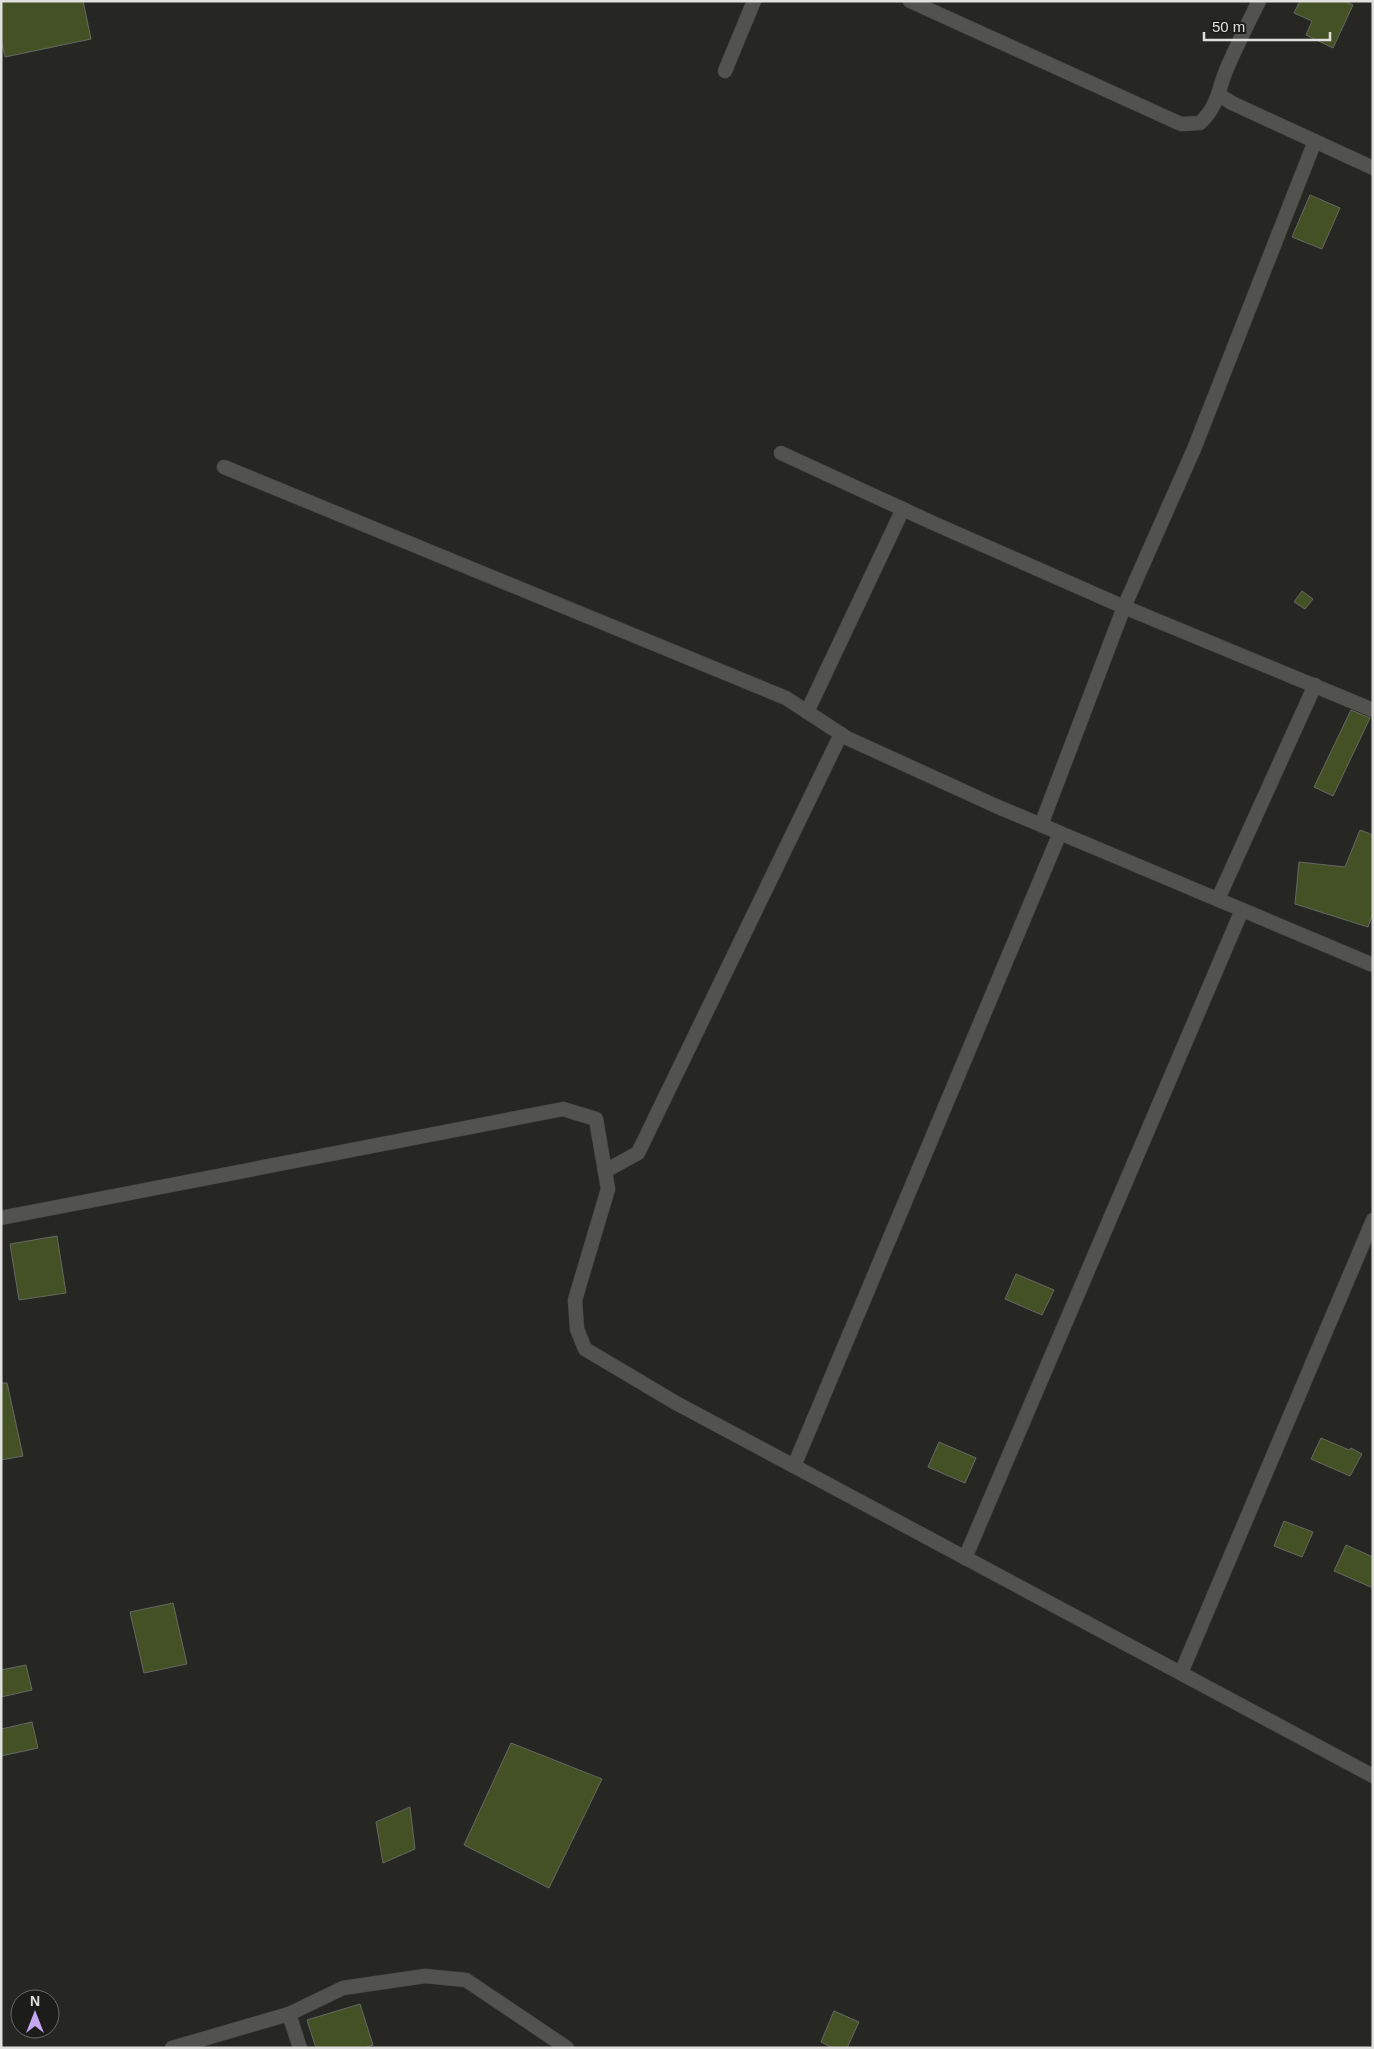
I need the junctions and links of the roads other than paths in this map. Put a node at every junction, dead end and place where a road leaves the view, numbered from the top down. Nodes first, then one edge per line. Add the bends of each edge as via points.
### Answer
1 (754, 1) edge
2 (910, 1) edge
3 (1259, 1) edge
4 (725, 71) dead end
5 (1219, 95) junction
6 (1315, 141) junction
7 (1373, 168) edge
8 (781, 452) dead end
9 (224, 467) dead end
10 (902, 509) junction
11 (1124, 607) junction
12 (1315, 686) junction
13 (1373, 710) edge
14 (807, 712) junction
15 (841, 734) junction
16 (1041, 825) junction
17 (1060, 833) junction
18 (1218, 900) junction
19 (1242, 910) junction
20 (1373, 965) edge
21 (605, 1171) junction
22 (1, 1218) edge
23 (1373, 1220) edge
24 (794, 1466) junction
25 (965, 1558) junction
26 (1181, 1674) junction
27 (1373, 1776) edge
28 (289, 2014) junction
29 (172, 2048) edge
30 (300, 2048) edge
31 (567, 2048) edge

1 - 4 street
2 - 5 street via 1182,124 1200,123
3 - 5 street via 1226,70
5 - 6 street
6 - 7 street
6 - 11 street via 1194,450
8 - 10 street
9 - 14 street via 786,698
10 - 11 street
10 - 14 street
11 - 12 street
11 - 16 street
12 - 13 street
12 - 18 street
14 - 15 street
15 - 16 street
15 - 21 street via 638,1153
16 - 17 street
17 - 18 street
17 - 24 street
18 - 19 street
19 - 20 street
19 - 25 street
21 - 22 street via 596,1119 564,1109
21 - 24 street via 608,1189 575,1300 577,1328 585,1349 676,1404
23 - 26 street
24 - 25 street
25 - 26 street
26 - 27 street
28 - 29 street
28 - 30 street
28 - 31 street via 343,1988 425,1976 466,1980

